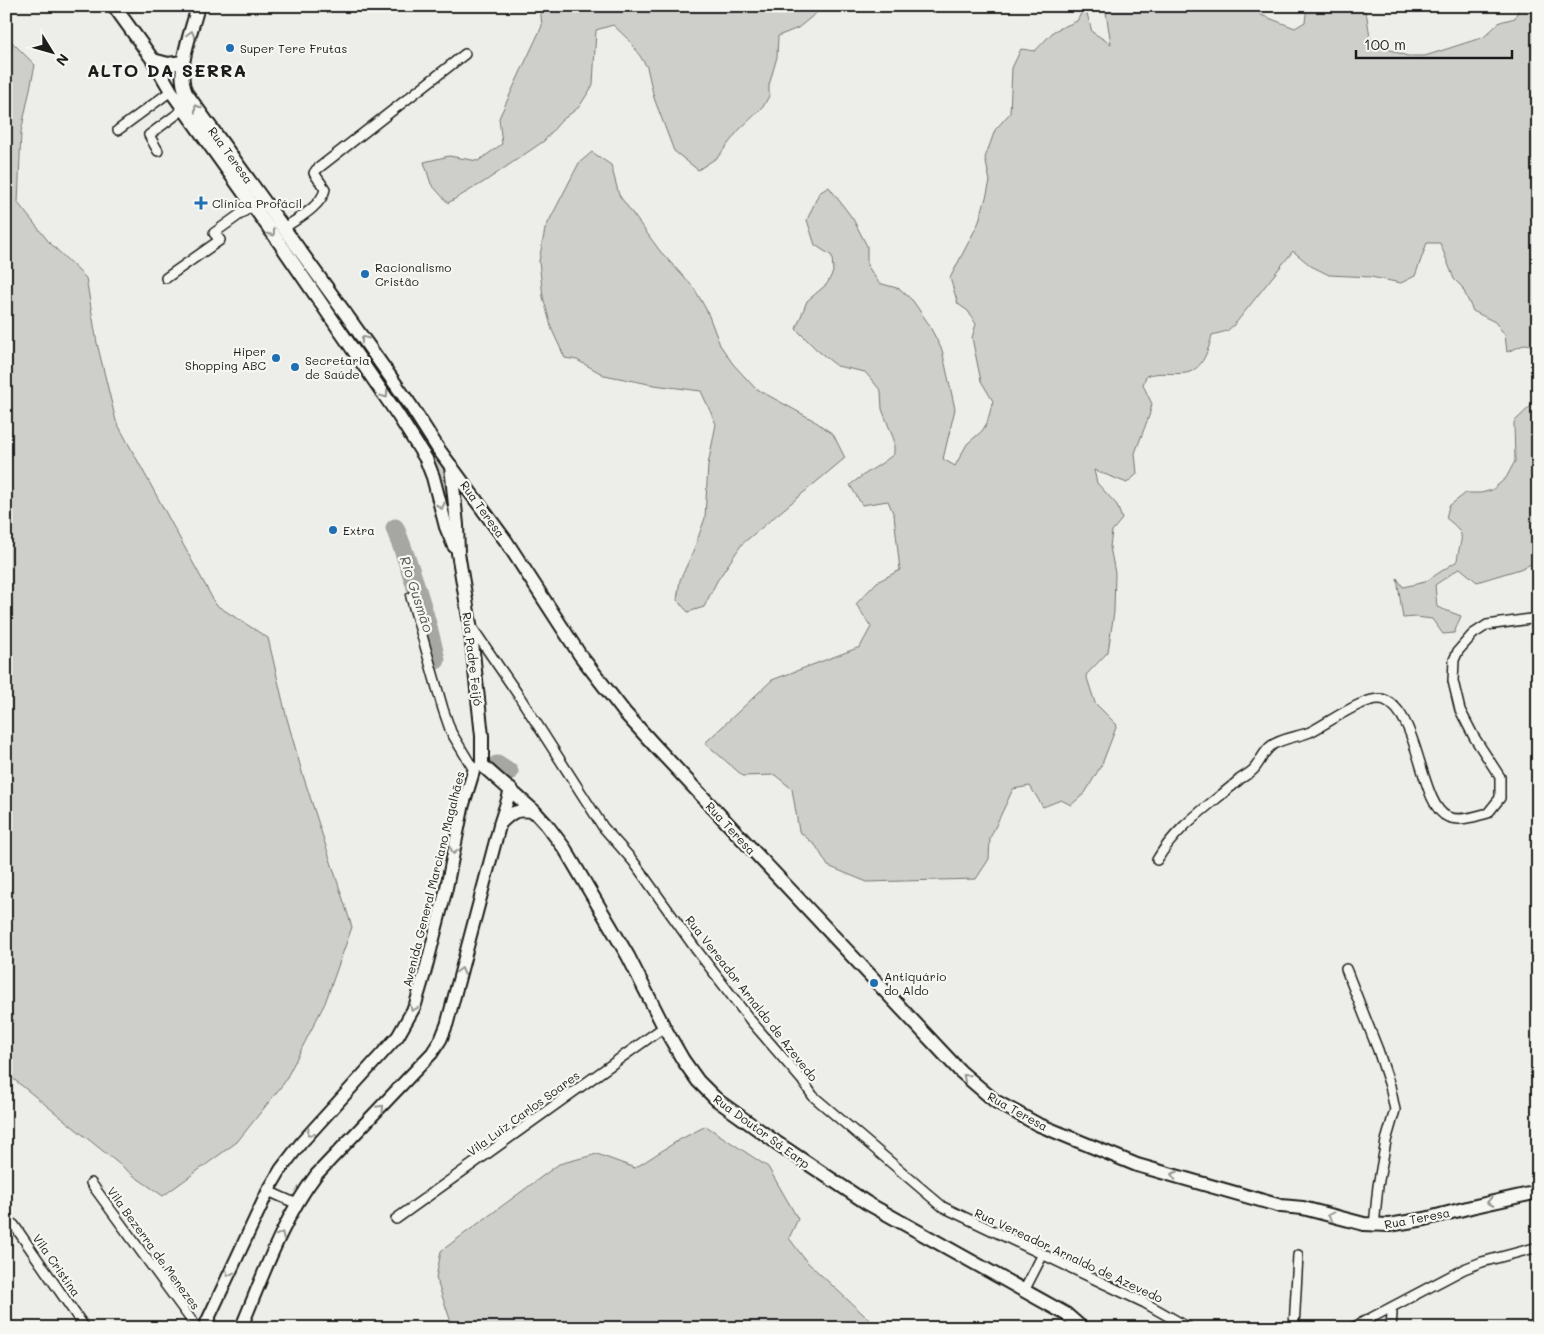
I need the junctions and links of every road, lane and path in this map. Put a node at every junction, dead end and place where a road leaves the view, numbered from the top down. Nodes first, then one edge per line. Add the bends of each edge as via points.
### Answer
1 (114, 6) edge
2 (198, 6) edge
3 (465, 54) dead end
4 (153, 60) junction
5 (184, 62) junction
6 (171, 91) junction
7 (184, 109) junction
8 (118, 130) dead end
9 (158, 151) dead end
10 (253, 205) junction
11 (284, 228) junction
12 (166, 278) dead end
13 (439, 450) junction
14 (426, 459) junction
15 (451, 466) junction
16 (458, 553) junction
17 (411, 597) dead end
18 (1538, 618) edge
19 (470, 624) junction
20 (478, 767) junction
21 (511, 789) junction
22 (535, 812) junction
23 (500, 824) junction
24 (1157, 860) dead end
25 (1346, 969) dead end
26 (664, 1027) junction
27 (91, 1183) dead end
28 (268, 1191) junction
29 (1538, 1192) edge
30 (297, 1204) junction
31 (6, 1219) edge
32 (396, 1219) dead end
33 (1374, 1226) junction
34 (1538, 1247) edge
35 (1043, 1254) junction
36 (1298, 1255) dead end
37 (1024, 1291) junction
38 (1392, 1314) dead end
39 (1538, 1324) edge
40 (86, 1328) edge
41 (197, 1328) edge
42 (204, 1328) edge
43 (241, 1328) edge
44 (1082, 1328) edge
45 (1189, 1328) edge
46 (1294, 1328) edge
47 (1352, 1328) edge
48 (1392, 1328) edge
49 (1535, 1328) edge

1 - 4 main road, Rua Teresa
5 -> 2 main road, Rua Teresa
3 - 11 street via 316,170 314,174 325,188 324,193 317,203
4 - 5 main road via 168,64
4 - 6 main road, Rua Teresa
11 -> 5 main road, Rua Teresa via 186,93 182,76
6 - 7 main road, Rua Teresa
6 - 8 street
7 - 9 street via 149,135
7 - 10 main road, Rua Teresa
10 - 12 street via 214,233 220,240
10 -> 14 main road, Rua Teresa
13 -> 11 main road, Rua Teresa
13 - 14 main road via 429,450
13 - 15 main road, Rua Teresa
14 -> 16 main road, Rua Padre Feijó via 446,527
15 - 16 main road, Rua Padre Feijó
33 -> 15 main road, Rua Teresa via 1303,1208 1281,1206 1137,1166 1037,1124 995,1101 960,1071 625,713 580,656 506,541
16 - 19 main road, Rua Padre Feijó
17 - 20 street via 451,732
18 - 24 street via 1487,625 1473,634 1454,660 1453,680 1460,710 1500,777 1500,798 1488,813 1457,819 1441,813 1432,798 1403,718 1390,702 1376,698 1310,732 1271,746 1253,770 1179,829
19 - 20 main road, Rua Padre Feijó via 482,736
19 - 35 street, Rua Vereador Arnaldo de Azevedo via 603,827 633,861 695,948 813,1096 943,1207
20 - 21 main road, Rua Doutor Sá Earp
20 -> 28 street, Avenida General Marciano Magalhães via 463,806 446,890 415,1006 398,1036 301,1143
21 - 22 main road, Rua Doutor Sá Earp
21 - 23 street
22 - 23 street via 520,810 511,813
22 - 26 main road, Rua Doutor Sá Earp via 564,849 628,956
30 -> 23 street via 316,1175 432,1053 441,1039
25 - 33 street via 1381,1059 1395,1110 1386,1141
26 - 32 street, Vila Luiz Carlos Soares
26 - 37 main road, Rua Doutor Sá Earp via 698,1081 717,1100 867,1203
27 - 41 street, Vila Bezerra de Menezes
28 - 30 street
28 -> 42 street, Avenida General Marciano Magalhães
29 -> 33 main road, Rua Teresa via 1425,1219
43 -> 30 street
31 - 40 street, Vila Cristina via 14,1225
34 - 47 street via 1464,1269
35 - 37 street
35 - 45 street, Rua Vereador Arnaldo de Azevedo
36 - 46 street
37 - 44 main road, Rua Doutor Sá Earp via 1066,1314
38 - 48 street
39 - 49 main road

